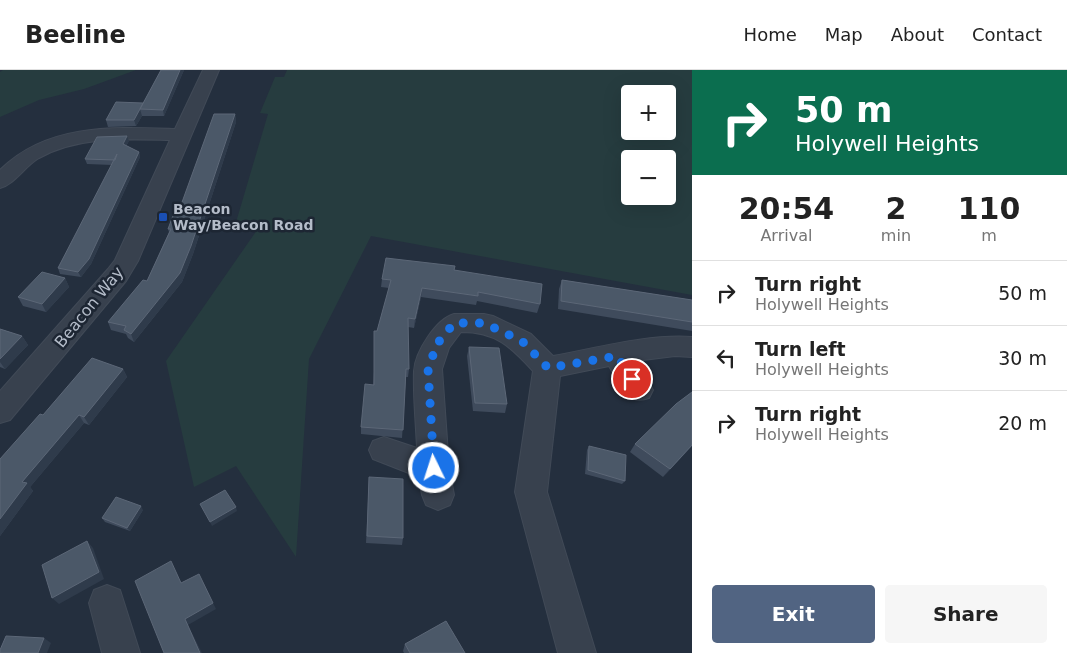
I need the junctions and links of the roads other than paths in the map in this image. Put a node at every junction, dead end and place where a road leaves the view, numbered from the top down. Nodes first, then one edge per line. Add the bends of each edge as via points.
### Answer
1 (211, 70) edge
2 (182, 135) junction
3 (0, 182) edge
4 (692, 347) edge
5 (617, 356) junction
6 (548, 368) junction
7 (639, 390) dead end
8 (0, 411) edge
9 (384, 450) dead end
10 (106, 603) dead end
11 (121, 653) edge
12 (577, 653) edge

1 - 2 street, Beacon Way
2 - 3 street via 101,133 61,141 17,164
2 - 8 street, Beacon Way via 117,275
4 - 5 street via 646,349
5 - 6 street
5 - 7 street
6 - 9 street via 522,341 484,323 454,323 437,344 428,369 436,481
6 - 12 street via 531,492
10 - 11 street

